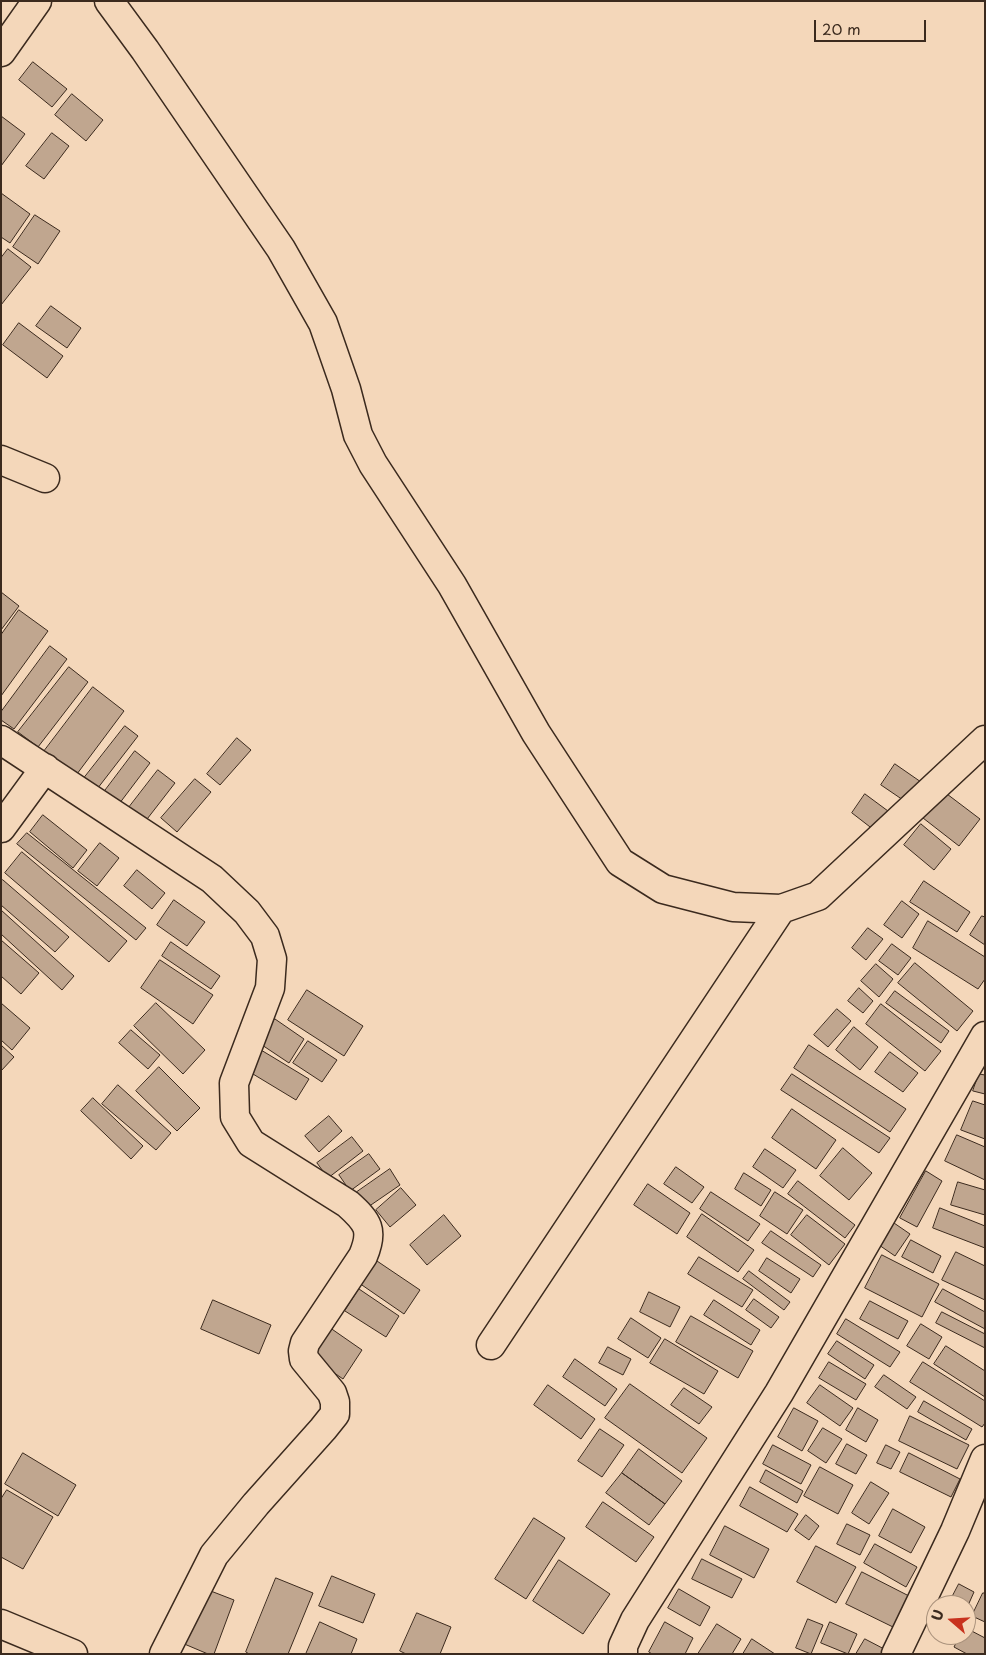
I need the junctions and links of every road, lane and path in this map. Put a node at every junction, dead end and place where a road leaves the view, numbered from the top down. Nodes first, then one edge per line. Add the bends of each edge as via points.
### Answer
1 (37, 1) edge
2 (109, 1) edge
3 (1, 52) edge
4 (1, 460) edge
5 (45, 478) dead end
6 (1, 740) edge
7 (985, 740) edge
8 (45, 768) junction
9 (1, 828) edge
10 (781, 909) junction
11 (985, 1036) edge
12 (491, 1344) dead end
13 (985, 1459) edge
14 (1, 1624) edge
15 (74, 1654) edge
16 (164, 1654) edge
17 (623, 1654) edge
18 (896, 1654) edge

1 - 3 main road
2 - 10 main road via 281,249 323,323 358,436 373,464 452,585 536,733 620,862 663,889 733,907
4 - 5 main road
6 - 8 main road
7 - 10 main road via 818,896
8 - 9 main road
8 - 16 main road via 212,879 247,912 265,936 272,959 270,988 234,1083 235,1116 251,1142 348,1204 369,1227 363,1256 305,1343 303,1351 304,1359 332,1393 335,1414 214,1555
10 - 12 main road
11 - 17 main road via 779,1394 635,1620 623,1646
13 - 18 main road via 955,1531
14 - 15 main road

